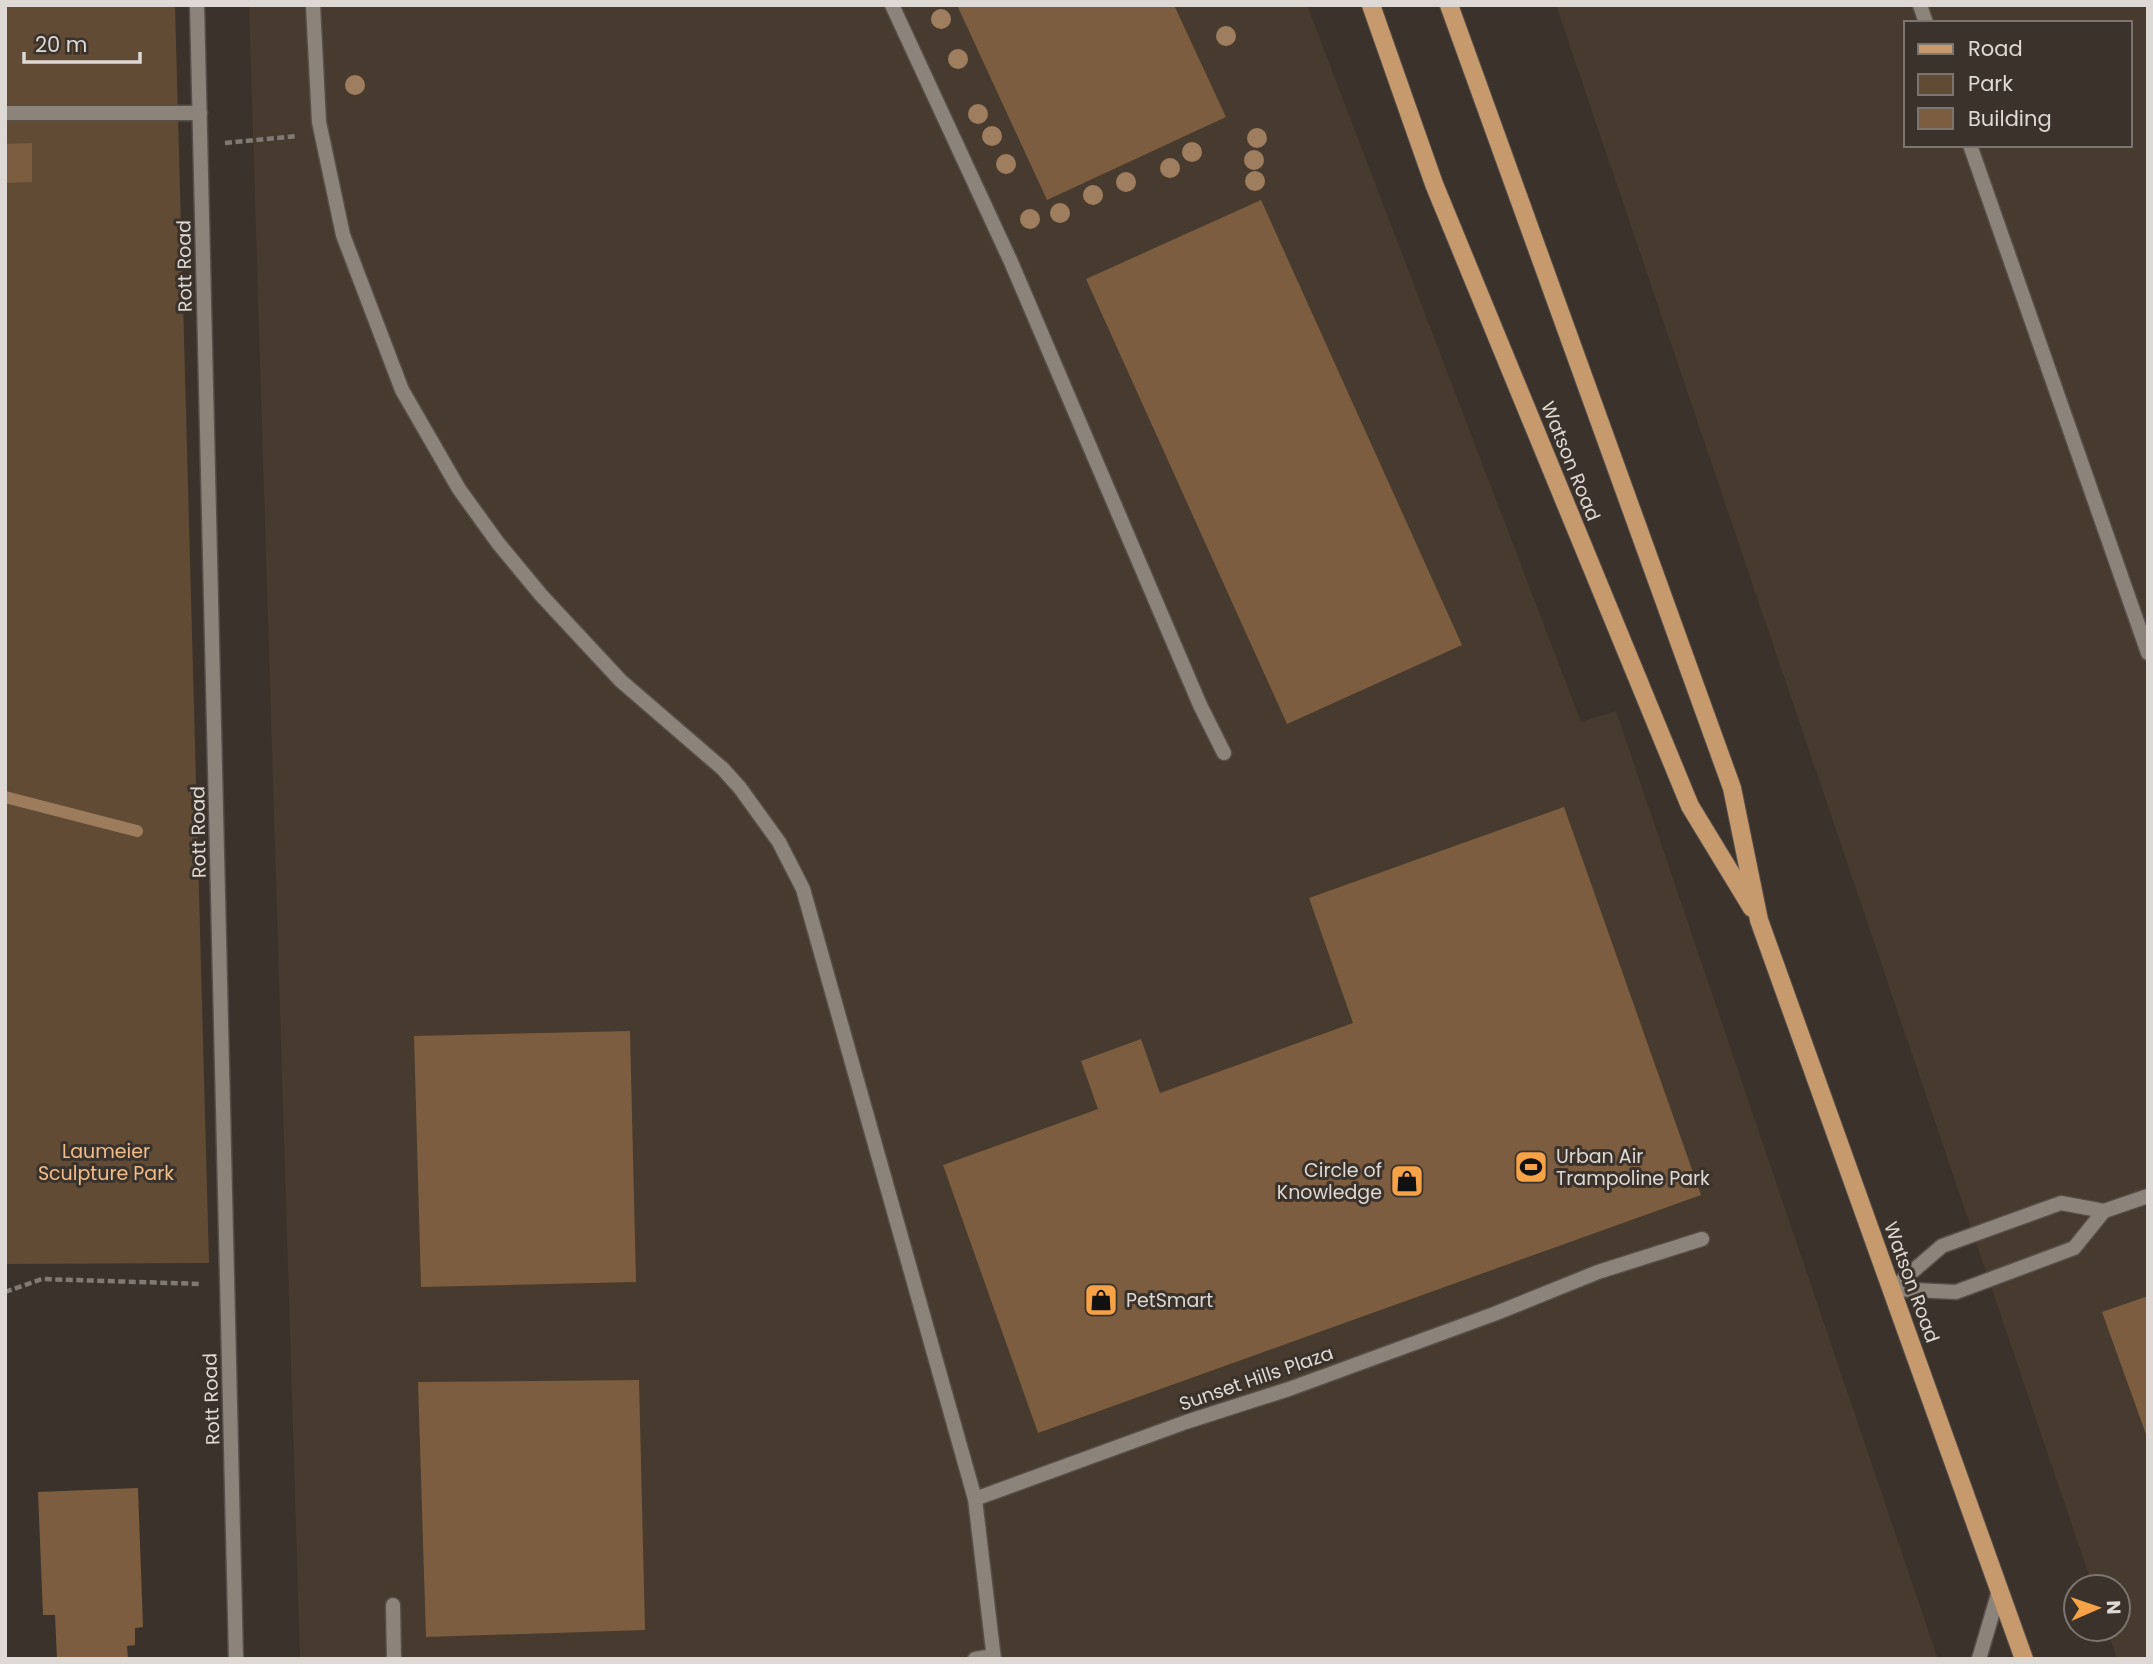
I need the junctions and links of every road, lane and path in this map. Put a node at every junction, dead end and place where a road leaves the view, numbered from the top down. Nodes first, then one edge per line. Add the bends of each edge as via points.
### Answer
1 (197, 5) edge
2 (313, 5) edge
3 (892, 5) edge
4 (1371, 5) edge
5 (1449, 5) edge
6 (5, 113) edge
7 (200, 113) junction
8 (304, 136) dead end
9 (220, 143) dead end
10 (1970, 147) edge
11 (2148, 653) edge
12 (1224, 753) dead end
13 (1759, 920) junction
14 (2148, 1196) edge
15 (2104, 1211) junction
16 (1702, 1239) dead end
17 (227, 1283) junction
18 (1892, 1289) junction
19 (5, 1292) edge
20 (975, 1499) junction
21 (1999, 1591) junction
22 (393, 1605) dead end
23 (993, 1657) edge
24 (236, 1659) edge
25 (394, 1659) edge
26 (975, 1659) edge
27 (1979, 1659) edge
28 (2024, 1659) edge

1 - 7 street, Rott Road
2 - 20 street via 319,122 343,234 402,390 459,489 541,596 621,681 740,788 779,842 803,889
3 - 12 street via 1011,262
4 - 13 main road, Watson Road via 1434,184 1690,806
5 - 13 main road, Watson Road via 1732,788
6 - 7 street
7 - 17 street, Rott Road
8 - 9 path
10 - 11 street
13 - 18 main road, Watson Road
14 - 15 street
15 - 18 street via 2061,1203 1942,1246
15 - 18 street via 2074,1248 1956,1292
16 - 20 street, Sunset Hills Plaza via 1598,1272 1289,1389
17 - 19 path via 42,1279
17 - 24 street, Rott Road
18 - 21 main road, Watson Road
20 - 23 street
21 - 27 street
21 - 28 main road, Watson Road
22 - 25 street
23 - 26 street

